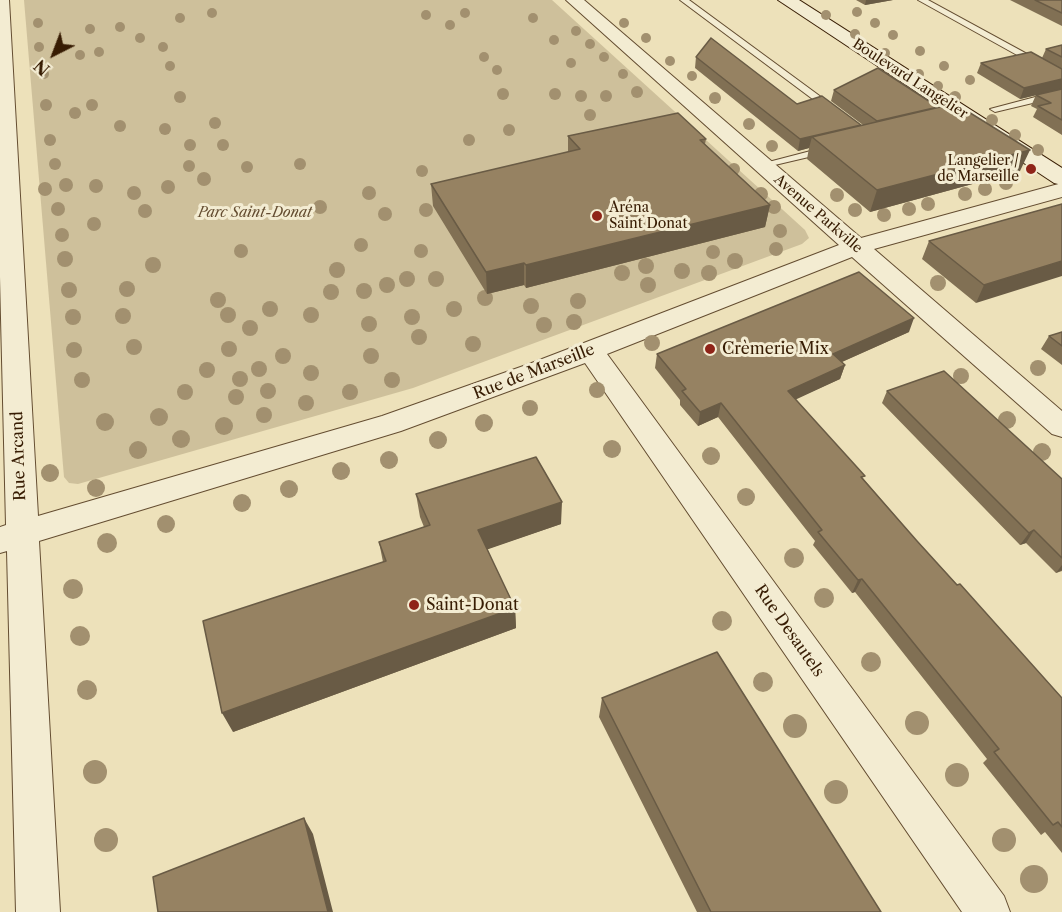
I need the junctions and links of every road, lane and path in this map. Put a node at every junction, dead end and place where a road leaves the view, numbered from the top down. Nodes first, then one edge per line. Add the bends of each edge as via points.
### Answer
1 (1, 0) edge
2 (573, 0) edge
3 (684, 0) edge
4 (787, 0) edge
5 (819, 0) edge
6 (922, 0) edge
7 (907, 55) dead end
8 (1062, 77) edge
9 (1062, 93) edge
10 (975, 97) dead end
11 (995, 109) junction
12 (843, 118) edge
13 (1014, 121) dead end
14 (839, 147) edge
15 (762, 165) junction
16 (1062, 178) edge
17 (1062, 190) edge
18 (856, 247) junction
19 (591, 351) junction
20 (1062, 427) edge
21 (11, 537) edge
22 (38, 912) edge
23 (988, 912) edge

1 - 21 street, Rue Arcand
2 - 15 street, Avenue Parkville
3 - 12 lane
4 - 16 main road, Boulevard Langelier via 959,117
5 - 7 main road, Boulevard Langelier
6 - 8 lane
9 - 11 lane
10 - 11 main road, Boulevard Langelier
11 - 13 main road, Boulevard Langelier
14 - 15 lane
15 - 18 street, Avenue Parkville
17 - 18 street, Rue de Marseille
18 - 19 street, Rue de Marseille
18 - 20 street, Avenue Parkville
19 - 21 street, Rue de Marseille via 391,424
19 - 23 street, Rue Desautels
21 - 22 street, Rue Arcand

